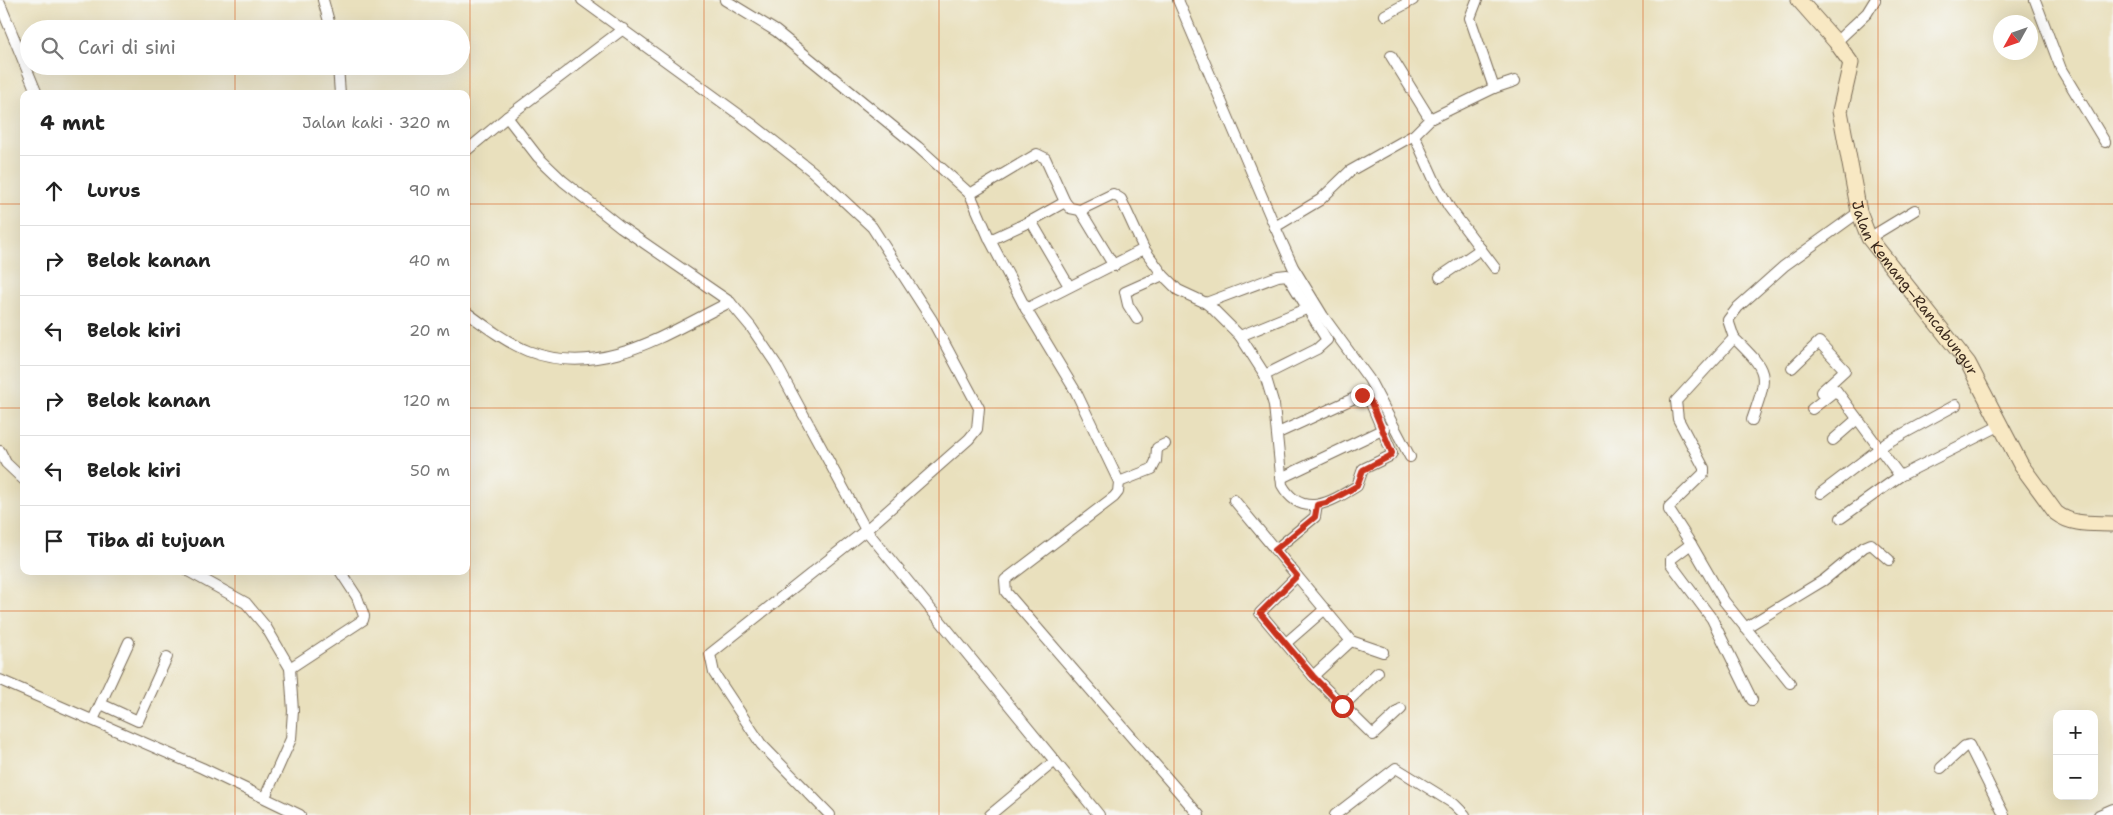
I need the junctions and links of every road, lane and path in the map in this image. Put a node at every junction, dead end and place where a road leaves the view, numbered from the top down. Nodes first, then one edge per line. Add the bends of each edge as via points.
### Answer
1 (323, 0) edge
2 (582, 0) edge
3 (725, 0) edge
4 (1178, 0) edge
5 (1413, 0) edge
6 (1477, 0) edge
7 (1799, 0) edge
8 (1875, 0) edge
9 (2035, 0) edge
10 (0, 4) edge
11 (1384, 14) dead end
12 (329, 20) edge
13 (623, 29) junction
14 (1843, 37) junction
15 (20, 54) edge
16 (1391, 56) dead end
17 (28, 75) edge
18 (339, 75) edge
19 (1515, 81) dead end
20 (1494, 88) junction
21 (34, 90) edge
22 (340, 90) edge
23 (507, 117) junction
24 (1430, 119) junction
25 (1414, 135) junction
26 (2105, 142) dead end
27 (470, 148) edge
28 (970, 194) junction
29 (1065, 202) junction
30 (1080, 210) junction
31 (1915, 210) dead end
32 (1859, 212) junction
33 (1030, 221) junction
34 (1275, 227) junction
35 (1872, 236) junction
36 (990, 240) junction
37 (1144, 249) junction
38 (1480, 249) junction
39 (1114, 266) junction
40 (1495, 268) dead end
41 (1163, 275) junction
42 (1440, 277) dead end
43 (1069, 286) junction
44 (730, 302) junction
45 (1206, 303) junction
46 (1026, 309) junction
47 (1306, 310) junction
48 (470, 315) edge
49 (1137, 319) dead end
50 (1240, 336) junction
51 (1734, 338) junction
52 (1792, 368) dead end
53 (1265, 375) junction
54 (1833, 386) junction
55 (1821, 392) dead end
56 (1956, 405) dead end
57 (1812, 409) dead end
58 (1752, 420) dead end
59 (1856, 420) junction
60 (2001, 425) junction
61 (1384, 429) junction
62 (1278, 433) junction
63 (1832, 440) dead end
64 (1164, 444) dead end
65 (1878, 449) junction
66 (0, 451) edge
67 (1410, 457) dead end
68 (20, 476) edge
69 (1900, 476) junction
70 (1281, 478) junction
71 (1119, 482) junction
72 (1821, 493) dead end
73 (1234, 500) dead end
74 (1317, 505) junction
75 (1841, 518) dead end
76 (2113, 524) edge
77 (866, 530) junction
78 (1691, 544) junction
79 (1275, 550) junction
80 (1889, 560) dead end
81 (195, 575) edge
82 (342, 575) edge
83 (1297, 576) junction
84 (1324, 609) junction
85 (1745, 628) junction
86 (1351, 641) junction
87 (129, 642) dead end
88 (1286, 643) junction
89 (1383, 652) dead end
90 (167, 657) dead end
91 (290, 668) junction
92 (1378, 672) dead end
93 (1313, 676) junction
94 (0, 680) edge
95 (1790, 683) dead end
96 (1752, 700) dead end
97 (101, 704) junction
98 (1342, 706) junction
99 (1400, 709) dead end
100 (93, 720) junction
101 (1055, 762) junction
102 (1941, 768) dead end
103 (265, 797) junction
104 (2113, 808) edge
105 (300, 815) edge
106 (830, 815) edge
107 (990, 815) edge
108 (1099, 815) edge
109 (1199, 815) edge
110 (1335, 815) edge
111 (1465, 815) edge
112 (2004, 815) edge
113 (2099, 815) edge

1 - 12 street
2 - 13 street
3 - 28 street via 776,31 918,147
4 - 34 street
5 - 11 street
6 - 20 street via 1470,18
7 - 14 street, Jalan Kemang–Rancabungur
8 - 14 street
9 - 26 street via 2061,69
10 - 15 street
13 - 23 street
13 - 77 street via 812,171 872,227 932,320 979,408 977,429 969,439
14 - 32 street, Jalan Kemang–Rancabungur via 1851,63 1840,111
16 - 24 street
17 - 21 street
18 - 22 street
19 - 20 street
20 - 24 street
23 - 27 street
23 - 44 street via 538,157 563,181 621,227
24 - 25 street
25 - 34 street via 1350,171 1320,200
25 - 38 street via 1445,200
28 - 29 street via 1037,154 1045,158
28 - 36 street
29 - 30 street via 1070,208
29 - 33 street
30 - 37 street via 1117,195
30 - 39 street
31 - 35 street
32 - 35 street, Jalan Kemang–Rancabungur
32 - 51 street via 1784,266 1738,307 1728,320
33 - 36 street
33 - 43 street
34 - 67 street via 1293,267 1323,316 1369,379
35 - 60 street, Jalan Kemang–Rancabungur via 1968,363
36 - 46 street
37 - 39 street
37 - 41 street
38 - 40 street
38 - 42 street
39 - 43 street
41 - 45 street via 1178,290
41 - 49 street via 1125,292 1128,305
43 - 46 street
44 - 48 street via 627,352 599,359 551,358 526,350
44 - 77 street via 776,364
45 - 47 street via 1284,274
45 - 50 street
46 - 71 street via 1076,392
47 - 50 street
47 - 53 street via 1327,340 1317,349
50 - 53 street
51 - 58 street via 1763,369 1764,386
51 - 78 street via 1676,401 1680,424 1704,468 1704,473 1669,507
52 - 54 street via 1819,342 1845,370
53 - 62 street
54 - 55 street
54 - 57 street
54 - 59 street
56 - 65 street
59 - 63 street
59 - 65 street
60 - 69 street
60 - 76 street, Jalan Kemang–Rancabungur via 2021,465 2056,513 2074,523
61 - 62 street via 1370,400 1362,395
61 - 70 street
61 - 74 street via 1392,449 1390,456 1363,470 1357,486
62 - 70 street
64 - 71 street via 1157,448 1152,469
65 - 69 street
65 - 72 street
66 - 68 street via 6,463
69 - 75 street
70 - 74 street via 1282,485 1293,498 1300,503
71 - 109 street via 1114,497 1005,580 1004,586
73 - 79 street
74 - 79 street via 1315,517
77 - 101 street
77 - 106 street via 710,654 714,673 761,744
78 - 85 street via 1718,594
78 - 96 street via 1671,559 1672,564 1712,619
79 - 83 street
80 - 85 street via 1871,544 1864,547 1824,580
81 - 91 street via 246,603 266,627
82 - 91 street via 356,597 363,620
83 - 84 street
83 - 88 street via 1260,613
84 - 86 street
84 - 88 street
85 - 95 street
86 - 89 street
86 - 93 street
87 - 97 street
88 - 93 street
90 - 97 street via 138,721
91 - 103 street via 294,711 291,740
92 - 98 street
93 - 98 street
94 - 100 street
97 - 100 street
98 - 99 street via 1372,735
100 - 103 street
101 - 107 street
101 - 108 street
102 - 112 street via 1969,745
103 - 105 street
104 - 113 street
110 - 111 street via 1396,768 1454,804

